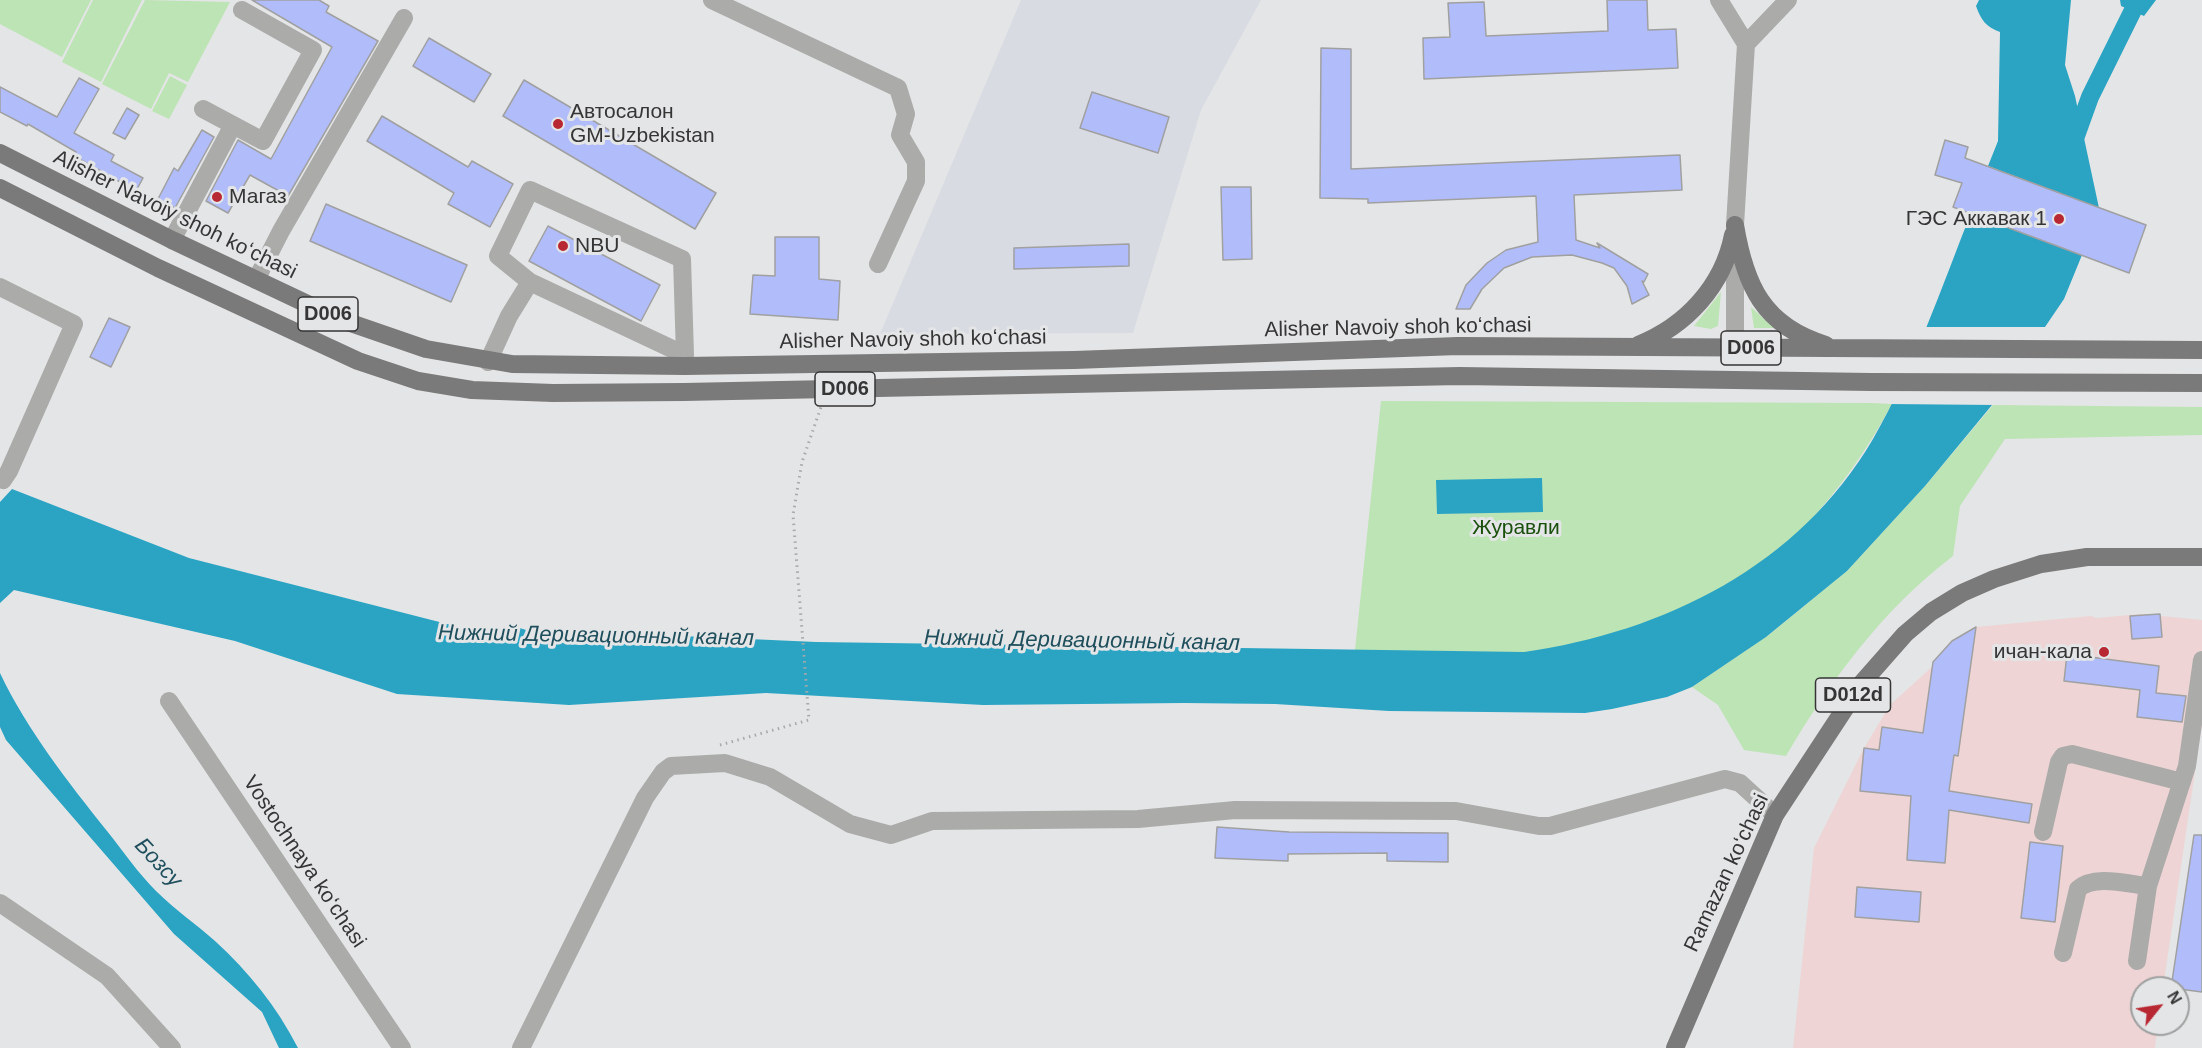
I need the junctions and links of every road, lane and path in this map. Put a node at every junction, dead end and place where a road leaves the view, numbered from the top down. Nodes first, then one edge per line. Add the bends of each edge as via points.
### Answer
1 (712, 0) edge
2 (1719, 0) edge
3 (1788, 0) edge
4 (242, 10) dead end
5 (404, 18) dead end
6 (1746, 44) junction
7 (203, 109) dead end
8 (233, 125) junction
9 (0, 153) edge
10 (0, 188) edge
11 (1736, 225) junction
12 (172, 240) junction
13 (878, 264) dead end
14 (256, 280) junction
15 (530, 282) junction
16 (0, 287) edge
17 (1631, 347) junction
18 (1735, 348) junction
19 (1845, 349) junction
20 (2202, 350) edge
21 (685, 361) junction
22 (488, 362) junction
23 (1734, 381) junction
24 (2202, 383) edge
25 (828, 389) junction
26 (0, 479) edge
27 (2202, 548) edge
28 (2161, 557) junction
29 (2202, 557) edge
30 (2202, 660) edge
31 (169, 701) dead end
32 (714, 747) dead end
33 (2182, 782) junction
34 (1775, 815) junction
35 (2043, 832) dead end
36 (2148, 886) junction
37 (0, 903) edge
38 (2063, 953) dead end
39 (2137, 962) dead end
40 (172, 1048) edge
41 (402, 1048) edge
42 (521, 1048) edge
43 (1675, 1048) edge

1 - 13 street via 898,88 906,114 900,135 916,162 916,182
2 - 6 street
3 - 6 street
4 - 8 street via 313,50 263,141
5 - 14 street
6 - 11 street
7 - 8 street
8 - 12 street
9 - 12 main road, Alisher Navoiy shoh koʻchasi / D006
10 - 25 main road, D006 via 307,339 418,381 508,392
11 - 17 main road via 1726,262 1704,298 1663,333
11 - 18 street
11 - 19 main road via 1748,279 1770,314 1812,340
12 - 14 main road, Alisher Navoiy shoh koʻchasi / D006
14 - 22 main road, Alisher Navoiy shoh koʻchasi / D006 via 339,319 396,340
15 - 21 street
15 - 21 street via 498,256 530,190 682,259
15 - 22 street
16 - 26 street via 74,324 9,471
17 - 18 main road, Alisher Navoiy shoh koʻchasi / D006
17 - 21 main road, Alisher Navoiy shoh koʻchasi / D006 via 1458,346 1074,360
18 - 19 main road, Alisher Navoiy shoh koʻchasi / D006
18 - 23 main road
19 - 20 main road, Alisher Navoiy shoh koʻchasi / D006
21 - 22 main road, Alisher Navoiy shoh koʻchasi / D006
23 - 24 main road, D006
23 - 25 main road, D006 via 1460,376
25 - 32 path via 802,462 793,515 809,720
27 - 28 main road, D012d
28 - 29 main road, Ramazan ko‘chasi / D012d
28 - 34 main road, Ramazan ko‘chasi / D012d via 2087,557 2041,564 1978,586 1931,612 1905,633 1871,671
30 - 33 street
31 - 41 street, Vostochnaya ko‘chasi
33 - 35 street via 2072,754 2063,756
33 - 36 street
34 - 42 street via 1740,783 1725,779 1550,826 1456,812 1235,810 1138,819 932,821 891,835 850,824 771,777 731,764 671,766 657,779
34 - 43 main road, Ramazan ko‘chasi / D012d
36 - 38 street via 2085,883 2078,889
36 - 39 street
37 - 40 street via 107,976

